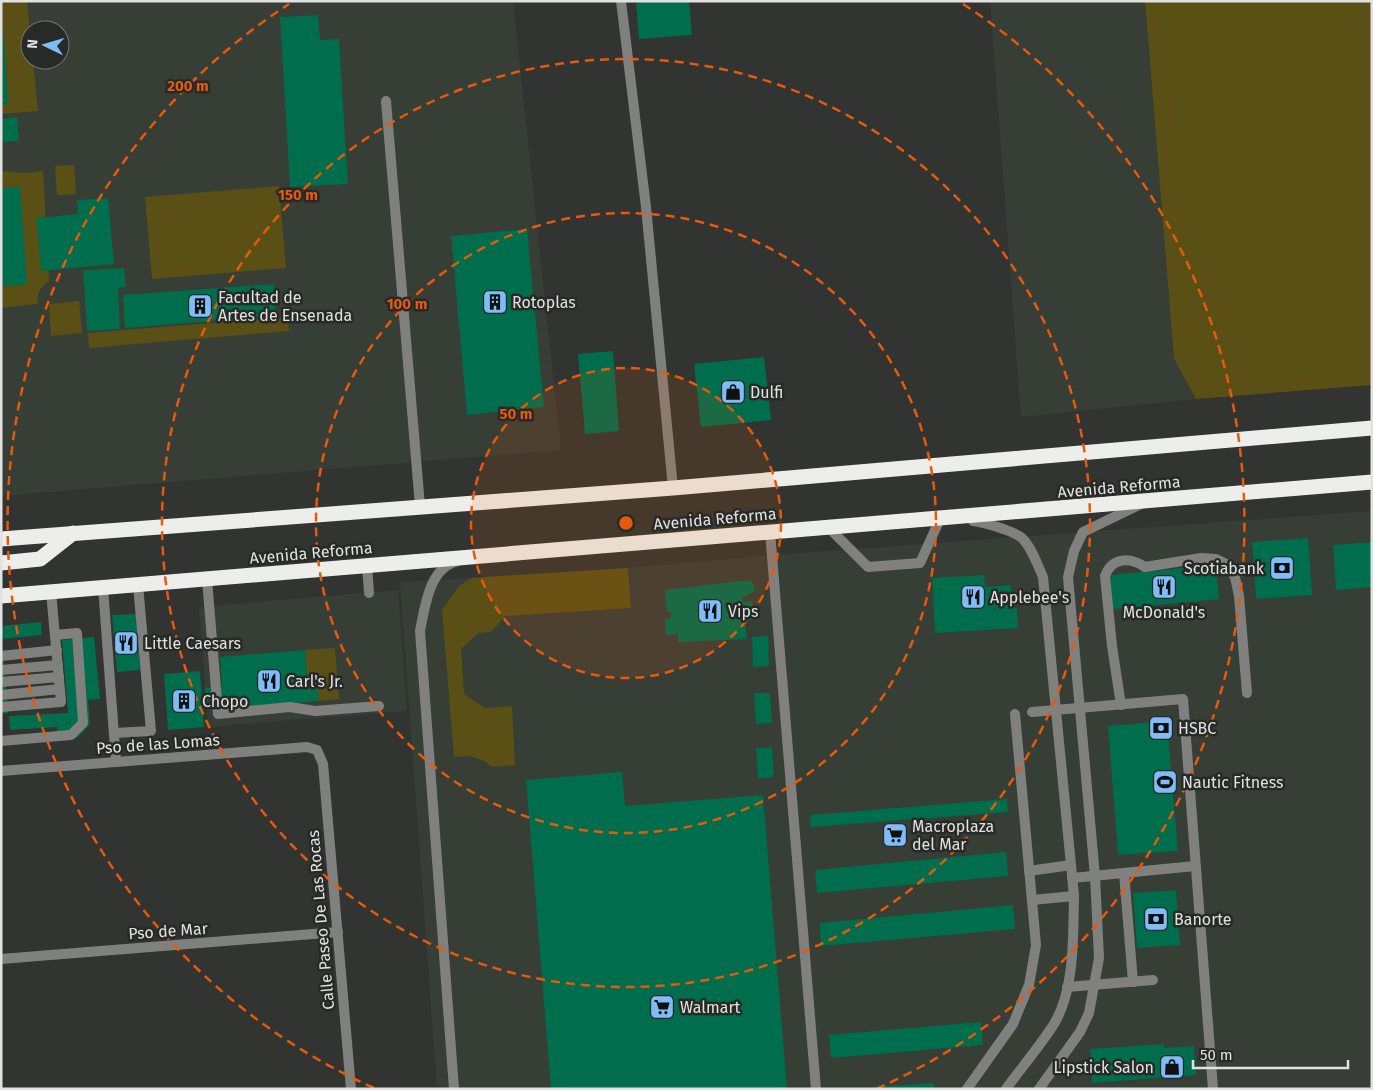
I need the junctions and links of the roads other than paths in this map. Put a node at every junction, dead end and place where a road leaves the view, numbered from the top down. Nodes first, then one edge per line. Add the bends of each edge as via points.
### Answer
1 (621, 1) edge
2 (386, 101) dead end
3 (1372, 428) edge
4 (1372, 482) edge
5 (1345, 484) junction
6 (673, 488) junction
7 (1372, 490) edge
8 (1145, 502) junction
9 (420, 506) junction
10 (940, 519) junction
11 (829, 528) junction
12 (770, 532) junction
13 (73, 533) junction
14 (1, 539) edge
15 (486, 556) junction
16 (1, 563) edge
17 (367, 566) junction
18 (207, 579) junction
19 (138, 585) junction
20 (104, 587) junction
21 (51, 592) junction
22 (369, 593) dead end
23 (1, 596) edge
24 (1, 650) edge
25 (1, 656) edge
26 (1, 664) edge
27 (58, 667) junction
28 (1, 670) edge
29 (1, 678) edge
30 (1, 682) edge
31 (1, 690) edge
32 (1248, 693) dead end
33 (1, 695) edge
34 (1, 702) edge
35 (1121, 705) junction
36 (379, 706) dead end
37 (1, 707) edge
38 (1080, 708) junction
39 (1056, 710) junction
40 (1032, 712) dead end
41 (1015, 714) dead end
42 (114, 733) junction
43 (1, 741) edge
44 (317, 750) joint
45 (116, 762) junction
46 (1, 771) edge
47 (1071, 865) junction
48 (1195, 866) junction
49 (1029, 870) junction
50 (1124, 873) junction
51 (1095, 876) junction
52 (1072, 878) junction
53 (1074, 896) junction
54 (1032, 900) junction
55 (338, 932) junction
56 (1, 959) edge
57 (1153, 980) dead end
58 (1133, 982) junction
59 (1095, 985) junction
60 (1067, 987) junction
61 (351, 1089) edge
62 (454, 1089) edge
63 (816, 1089) edge
64 (967, 1089) edge
65 (1006, 1089) edge
66 (1039, 1089) edge
67 (1213, 1089) edge

1 - 6 street via 646,207
2 - 9 street
3 - 6 highway
4 - 5 highway, Avenida Reforma
5 - 7 highway
5 - 8 highway, Avenida Reforma
6 - 9 highway
8 - 10 highway, Avenida Reforma
8 - 38 street via 1083,532 1074,551 1068,577
9 - 13 highway
10 - 11 highway, Avenida Reforma
10 - 11 street via 920,563 868,567
10 - 39 street via 984,522 1021,537 1033,555 1043,577
11 - 12 highway, Avenida Reforma
12 - 15 highway, Avenida Reforma
12 - 63 street
13 - 14 highway
13 - 16 highway via 40,559
15 - 17 highway, Avenida Reforma
15 - 62 street via 450,563 438,574 428,594 420,631
17 - 18 highway, Avenida Reforma
17 - 22 street
18 - 19 highway, Avenida Reforma
18 - 36 street via 218,714 290,707 315,712
19 - 20 highway, Avenida Reforma
19 - 42 street via 151,731
20 - 21 highway, Avenida Reforma
20 - 42 street
21 - 23 highway, Avenida Reforma
21 - 27 street
24 - 27 street
25 - 27 street
26 - 27 street
27 - 28 street
27 - 29 street
27 - 30 street
27 - 31 street
27 - 33 street
27 - 34 street
27 - 37 street via 61,702
27 - 43 street via 77,633 83,723 71,736
32 - 35 street via 1239,596 1235,577 1226,564 1216,559 1201,558 1146,567 1137,561 1125,560 1113,563 1105,576
35 - 38 street
35 - 48 street via 1183,698
38 - 39 street
38 - 51 street
39 - 40 street
39 - 47 street
41 - 49 street
42 - 45 street
44 - 45 street, Pso de las Lomas via 307,747
44 - 55 street, Calle Paseo De Las Rocas via 323,764
45 - 46 street, Pso de las Lomas
47 - 49 street
47 - 52 street
48 - 50 street
48 - 67 street
49 - 54 street
50 - 51 street
50 - 58 street
51 - 52 street
51 - 59 street via 1099,958
52 - 53 street
53 - 54 street
53 - 60 street
54 - 64 street via 1036,945 1029,985 1013,1024
55 - 56 street, Pso de Mar
55 - 61 street, Calle Paseo De Las Rocas
57 - 58 street
58 - 59 street
59 - 60 street
59 - 66 street via 1089,1013 1080,1032
60 - 65 street via 1054,1023

